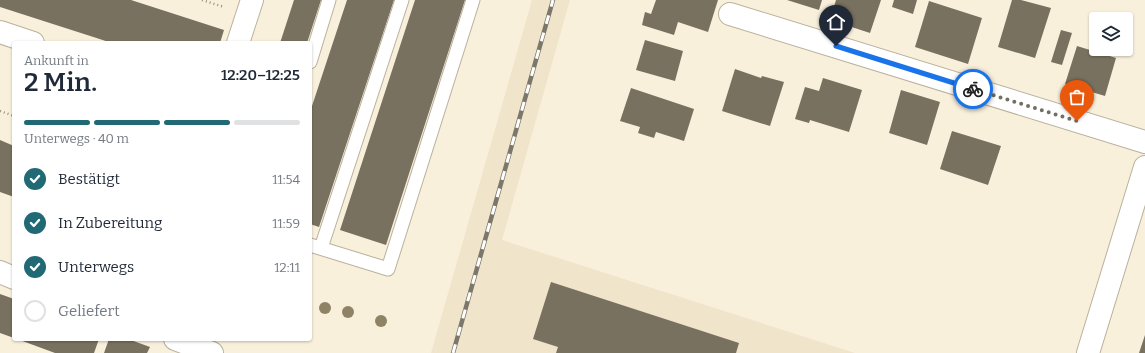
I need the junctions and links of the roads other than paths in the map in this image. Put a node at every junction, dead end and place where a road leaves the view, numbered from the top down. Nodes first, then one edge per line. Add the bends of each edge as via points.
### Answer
1 (252, 0) edge
2 (330, 0) edge
3 (402, 0) edge
4 (473, 0) edge
5 (730, 14) dead end
6 (0, 32) edge
7 (27, 41) edge
8 (239, 41) edge
9 (312, 56) edge
10 (1145, 142) edge
11 (1145, 167) edge
12 (316, 246) edge
13 (0, 272) edge
14 (12, 277) edge
15 (180, 341) edge
16 (212, 353) edge
17 (1088, 353) edge

1 - 8 street
2 - 9 lane
3 - 12 lane
4 - 12 lane via 388,269
5 - 10 street
6 - 7 street
11 - 17 street
13 - 14 street
15 - 16 street

